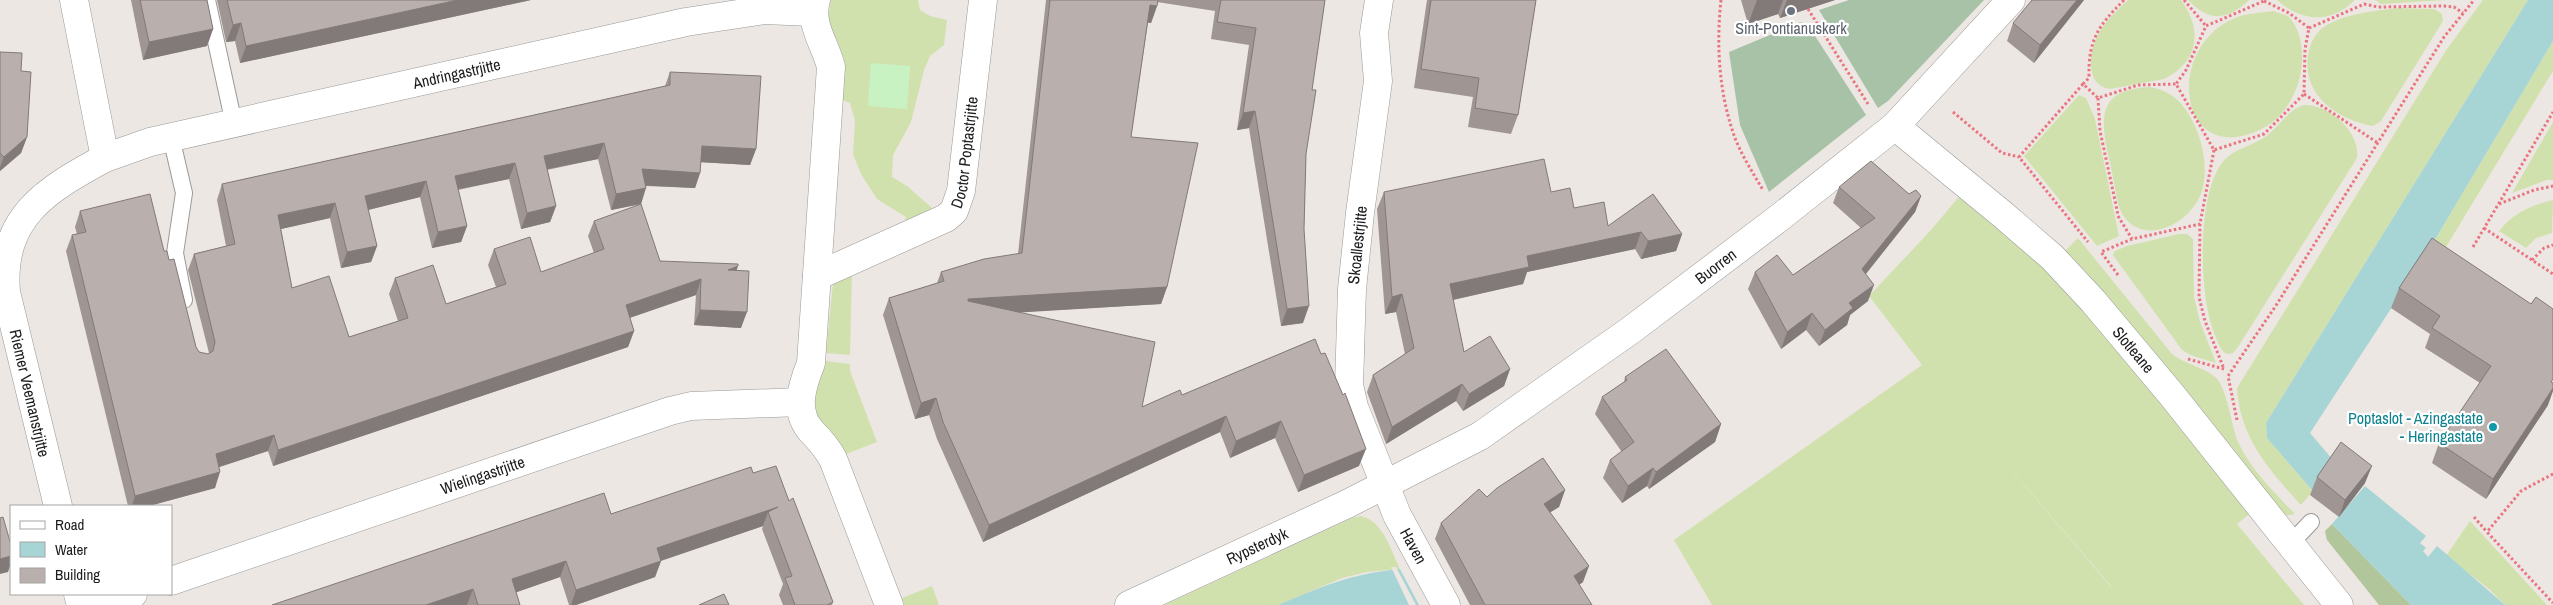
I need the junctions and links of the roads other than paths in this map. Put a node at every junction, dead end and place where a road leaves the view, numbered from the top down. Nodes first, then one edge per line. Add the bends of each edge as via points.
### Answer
1 (74, 0) edge
2 (207, 0) edge
3 (983, 0) edge
4 (1379, 0) edge
5 (2011, 0) edge
6 (814, 6) edge
7 (234, 124) junction
8 (1895, 126) junction
9 (171, 137) junction
10 (105, 158) junction
11 (817, 276) junction
12 (188, 315) edge
13 (800, 402) junction
14 (1384, 485) junction
15 (58, 505) edge
16 (2311, 522) dead end
17 (2291, 543) junction
18 (172, 581) edge
19 (130, 595) edge
20 (99, 605) edge
21 (889, 605) edge
22 (1129, 605) edge
23 (1446, 605) edge
24 (2339, 605) edge

1 - 10 street
2 - 7 lane
3 - 11 street, Doctor Poptastrjitte via 961,190 954,211 946,218
4 - 14 street, Skoallestrjitte via 1374,33 1378,81 1353,279 1349,385 1354,407
5 - 8 street, Buorren
6 - 7 street, Andringastrjitte via 686,22
6 - 11 street via 817,33 826,49 830,67
7 - 9 street, Andringastrjitte
8 - 14 street, Buorren via 1631,330 1480,436
8 - 17 street, Slotleane via 2058,264 2171,394
9 - 10 street, Andringastrjitte
9 - 12 lane via 184,193 175,253
10 - 15 street, Riemer Veemanstrjitte via 76,174 25,213 13,232 6,254 6,292
11 - 13 street via 811,363
13 - 18 street, Wielingastrjitte via 691,406 670,411
13 - 21 street via 811,431 824,442 833,459
14 - 22 street, Rypsterdyk
14 - 23 street, Haven
16 - 17 lane
17 - 24 street, Slotleane
19 - 20 street

